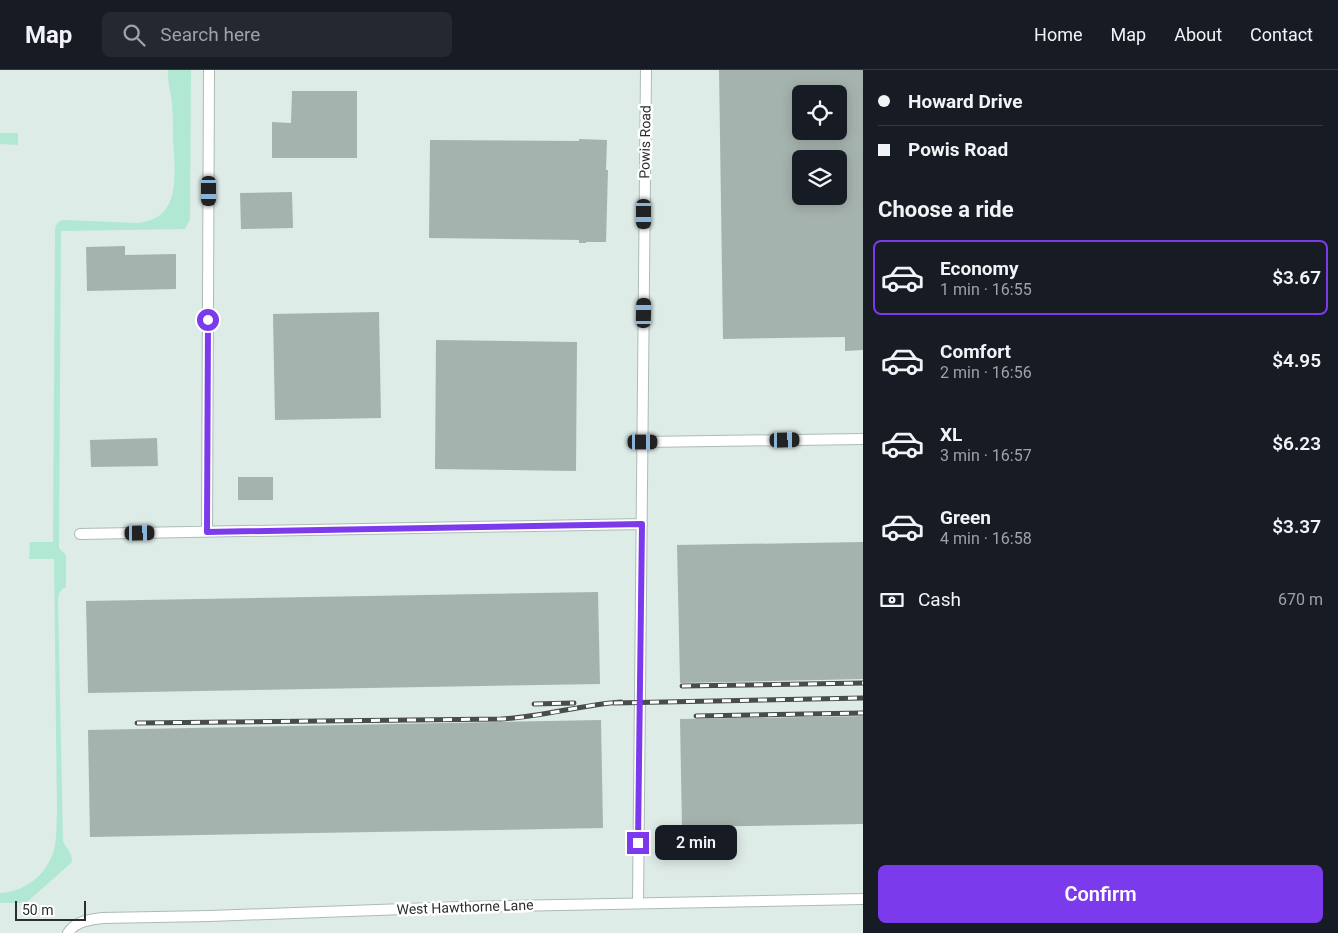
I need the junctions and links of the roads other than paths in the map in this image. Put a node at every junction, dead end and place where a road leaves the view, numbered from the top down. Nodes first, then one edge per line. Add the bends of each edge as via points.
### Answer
1 (210, 70) edge
2 (646, 70) edge
3 (863, 438) edge
4 (643, 442) junction
5 (642, 524) junction
6 (207, 532) junction
7 (80, 534) dead end
8 (863, 899) edge
9 (638, 903) junction
10 (69, 931) edge

1 - 6 street
2 - 4 street, Powis Road
3 - 4 street
4 - 5 street, Powis Road
5 - 6 street
5 - 9 street, Powis Road
6 - 7 street
8 - 9 street, West Hawthorne Lane
9 - 10 street, West Hawthorne Lane via 102,918 77,924

